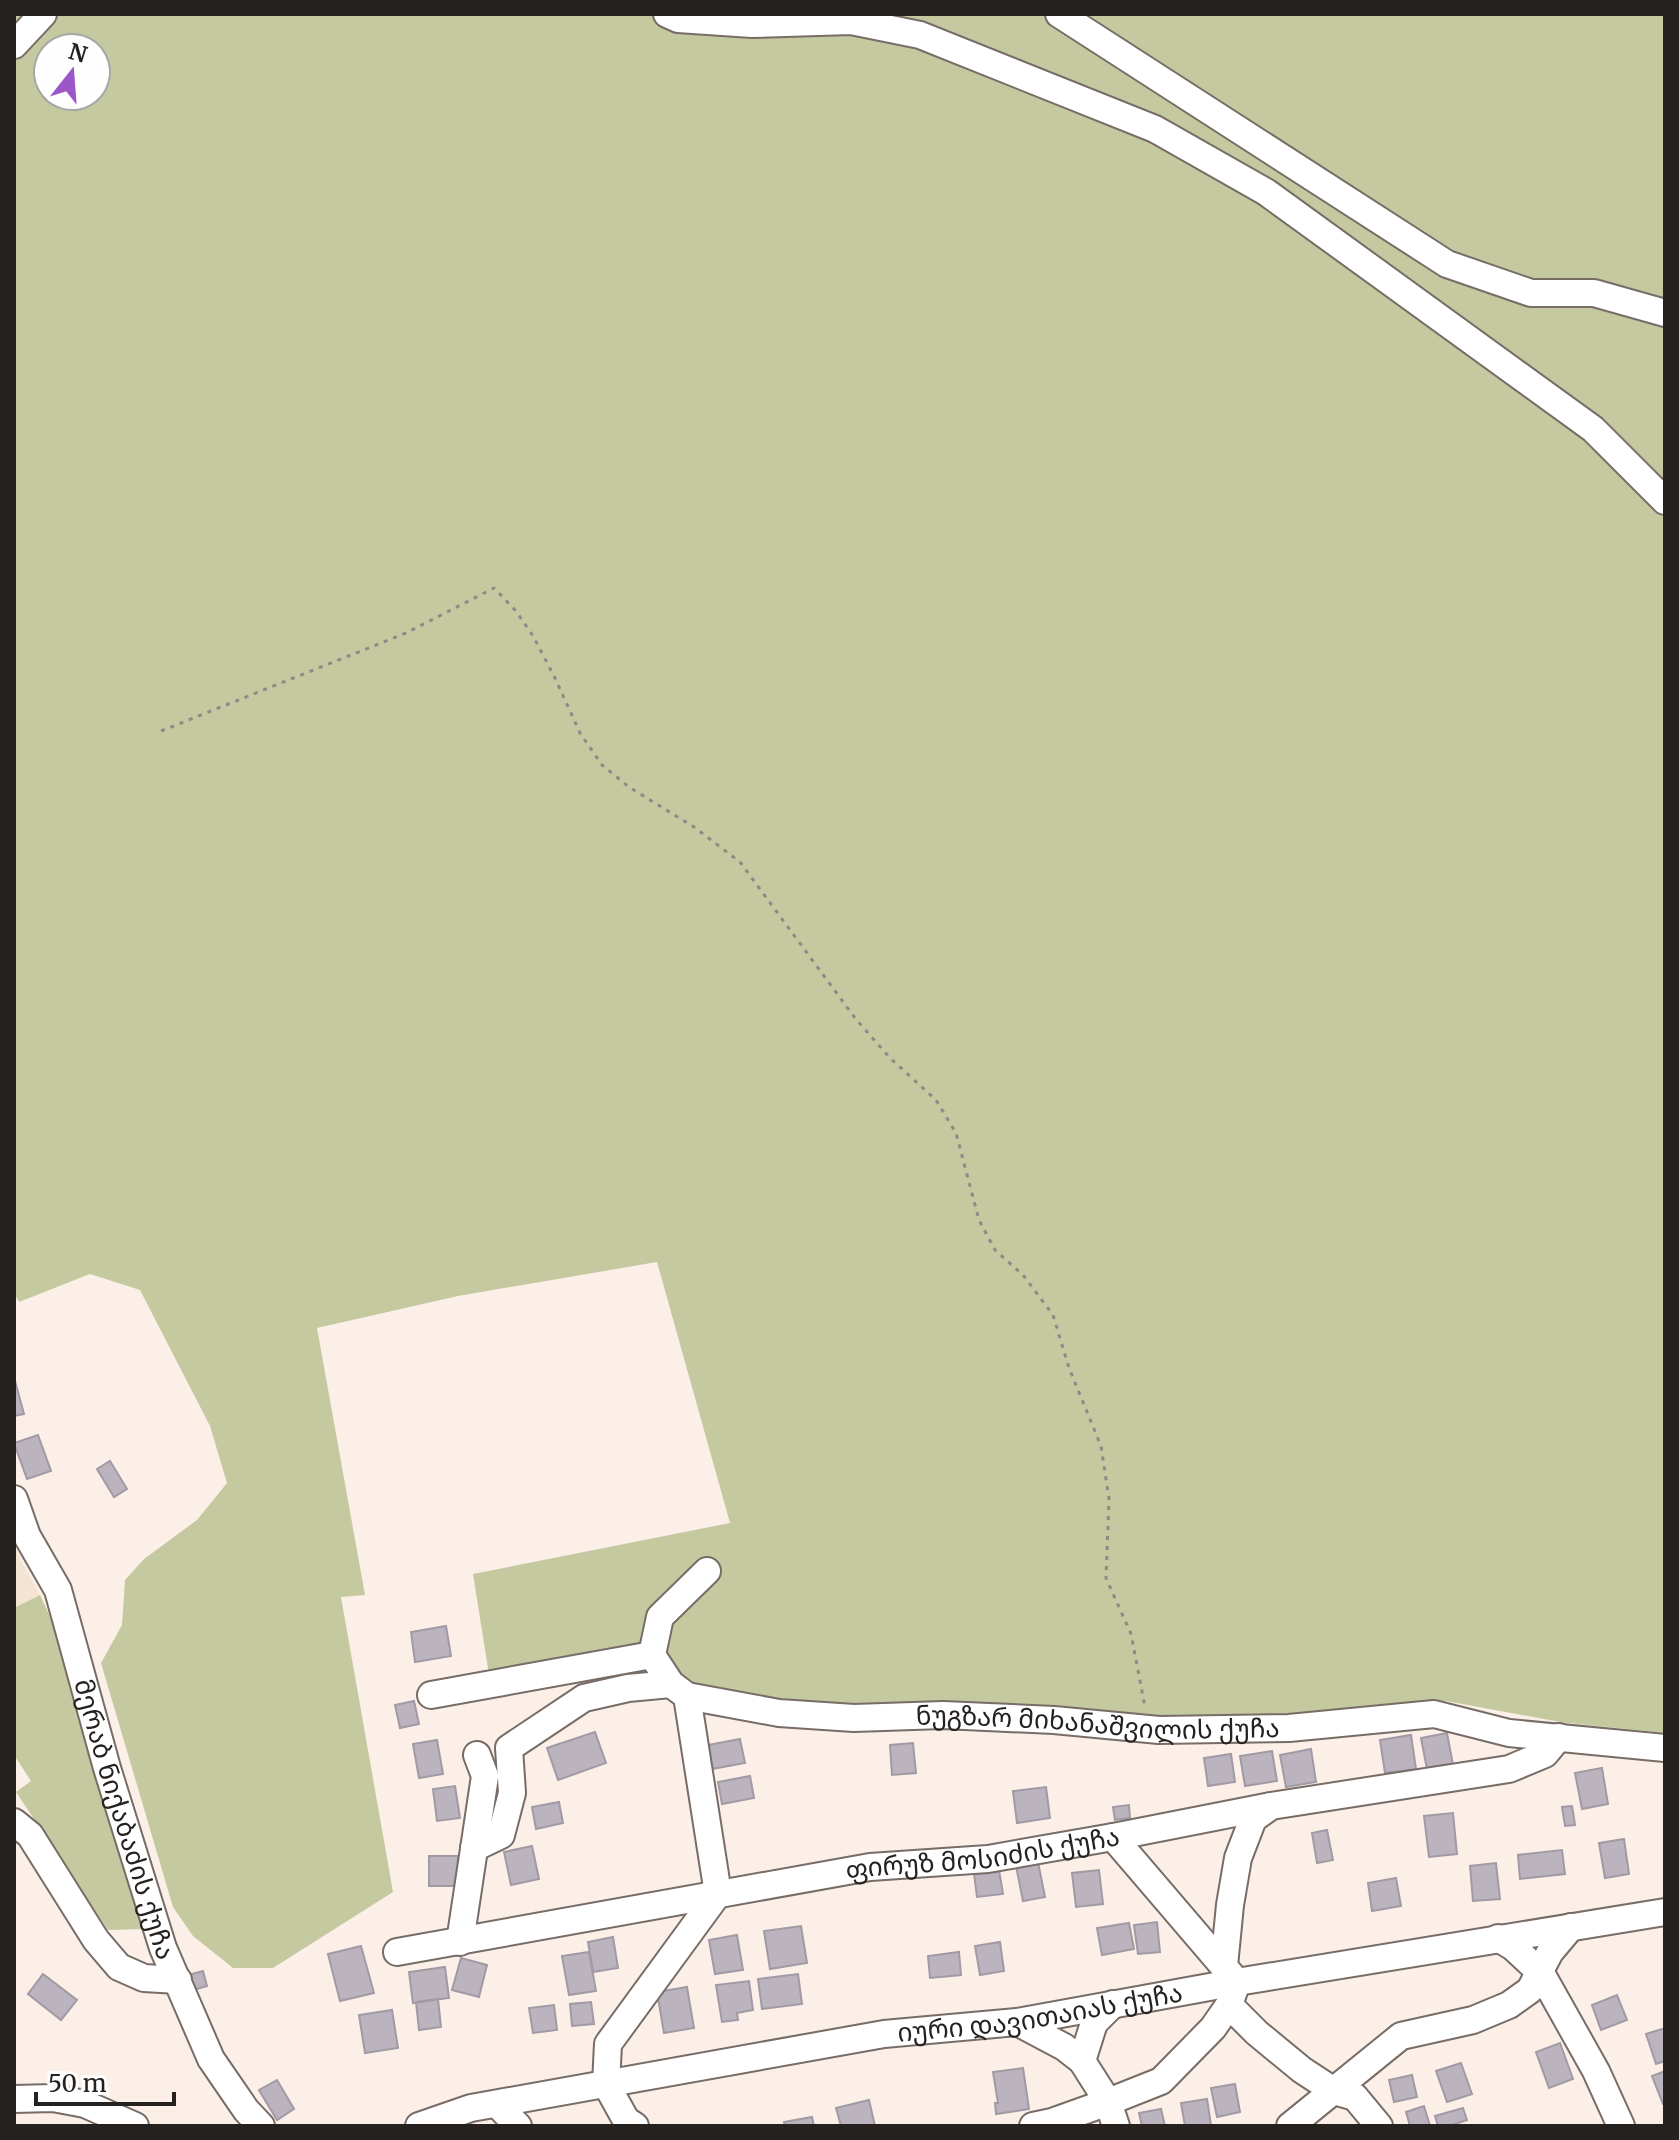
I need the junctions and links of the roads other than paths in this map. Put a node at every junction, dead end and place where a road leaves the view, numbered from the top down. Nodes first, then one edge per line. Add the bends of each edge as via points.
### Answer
1 (43, 14) edge
2 (667, 14) edge
3 (1059, 14) edge
4 (14, 45) edge
5 (1665, 313) edge
6 (1665, 501) edge
7 (14, 1499) edge
8 (21, 1535) edge
9 (707, 1571) dead end
10 (652, 1655) junction
11 (679, 1690) junction
12 (431, 1695) dead end
13 (1559, 1737) junction
14 (1665, 1748) edge
15 (477, 1755) dead end
16 (1271, 1806) junction
17 (14, 1822) edge
18 (1113, 1837) junction
19 (474, 1848) junction
20 (717, 1895) junction
21 (1665, 1912) edge
22 (1571, 1927) junction
23 (1498, 1938) junction
24 (460, 1942) junction
25 (397, 1952) dead end
26 (1541, 1973) junction
27 (178, 1980) junction
28 (1230, 1984) junction
29 (1113, 2004) junction
30 (1017, 2022) junction
31 (1082, 2061) junction
32 (606, 2084) junction
33 (1334, 2091) junction
34 (14, 2099) edge
35 (497, 2104) junction
36 (1112, 2114) edge
37 (135, 2126) edge
38 (261, 2126) edge
39 (419, 2126) edge
40 (518, 2126) edge
41 (635, 2126) edge
42 (1033, 2126) edge
43 (1290, 2126) edge
44 (1379, 2126) edge
45 (1621, 2126) edge

1 - 4 street
2 - 6 street via 752,24 851,21 920,35 1155,129 1266,192 1581,420
3 - 5 street via 1447,264 1531,293 1594,293
7 - 8 street, მერაბ ნიქაბაძის ქუჩა
8 - 27 street, მერაბ ნიქაბაძის ქუჩა via 58,1590 107,1768 163,1948
9 - 10 street via 660,1617
10 - 11 street
10 - 12 street
11 - 13 street, ნუგზარ მიხანაშვილის ქუჩა via 779,1713 854,1718 943,1715 1159,1730 1289,1728 1434,1714 1509,1733
11 - 19 street, ნუგზარ მიხანაშვილის ქუჩა via 628,1688 584,1698 509,1748 512,1793 501,1835
11 - 20 street
13 - 14 street, ნუგზარ მიხანაშვილის ქუჩა
13 - 16 street, ფირუზ მოსიძის ქუჩა via 1545,1754 1509,1769
15 - 19 street via 485,1776
16 - 18 street, ფირუზ მოსიძის ქუჩა
16 - 28 street via 1253,1819 1238,1858 1230,1905
17 - 27 street via 30,1835 119,1967 144,1978
18 - 20 street, ფირუზ მოსიძის ქუჩა via 988,1859 870,1867
18 - 28 street
19 - 24 street
20 - 24 street, ფირუზ მოსიძის ქუჩა
20 - 32 street via 608,2044
21 - 22 street, იური დავითაიას ქუჩა
22 - 23 street, იური დავითაიას ქუჩა
22 - 26 street
23 - 26 street
23 - 28 street, იური დავითაიას ქუჩა
24 - 25 street, ფირუზ მოსიძის ქუჩა
26 - 33 street via 1530,1990 1509,2005 1473,2020 1401,2036
26 - 45 street
27 - 38 street, მერაბ ნიქაბაძის ქუჩა via 211,2059
28 - 29 street, იური დავითაიას ქუჩა
28 - 33 street via 1257,2033
28 - 36 street via 1213,2028 1161,2081
29 - 30 street, იური დავითაიას ქუჩა
29 - 31 street via 1094,2023
30 - 31 street
30 - 32 street, იური დავითაიას ქუჩა via 884,2034
31 - 36 street
32 - 35 street, იური დავითაიას ქუჩა
32 - 41 street
33 - 43 street
33 - 44 street via 1355,2097
34 - 37 street via 85,2104
35 - 39 street, იური დავითაიას ქუჩა
35 - 40 street
36 - 42 street

